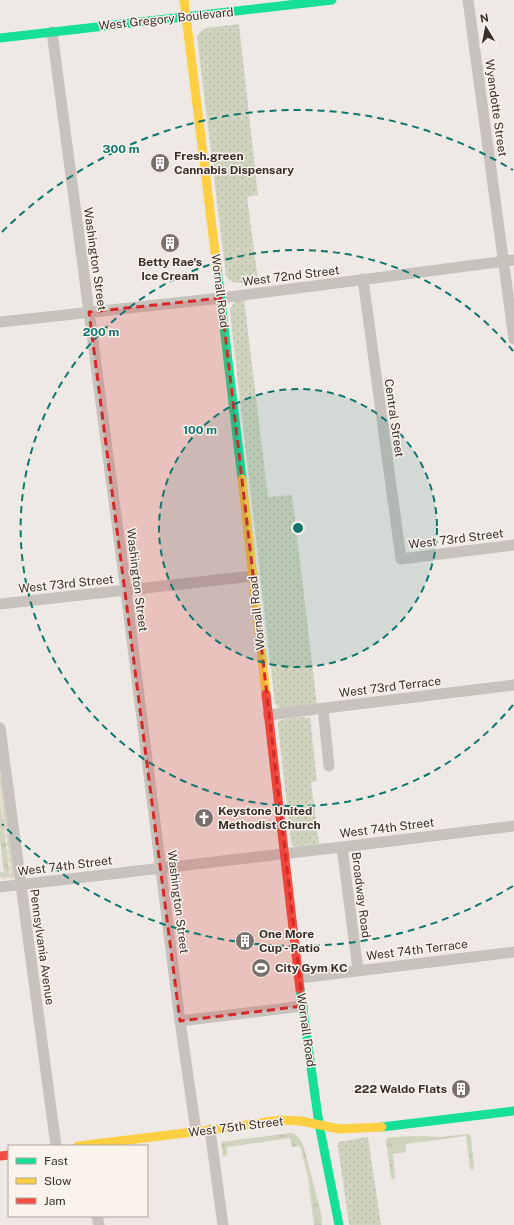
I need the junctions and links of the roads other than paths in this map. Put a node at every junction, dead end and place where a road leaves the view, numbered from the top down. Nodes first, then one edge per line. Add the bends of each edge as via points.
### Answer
1 (184, 0) edge
2 (332, 0) edge
3 (468, 0) edge
4 (248, 5) edge
5 (186, 17) junction
6 (52, 32) junction
7 (0, 38) edge
8 (509, 261) edge
9 (363, 280) junction
10 (221, 298) junction
11 (89, 312) junction
12 (0, 322) edge
13 (514, 339) edge
14 (514, 545) edge
15 (400, 559) joint
16 (253, 576) junction
17 (126, 591) junction
18 (0, 604) edge
19 (514, 685) edge
20 (323, 708) junction
21 (268, 715) junction
22 (0, 728) edge
23 (329, 766) dead end
24 (514, 826) edge
25 (342, 847) junction
26 (284, 853) junction
27 (160, 868) junction
28 (20, 884) junction
29 (0, 887) edge
30 (514, 952) edge
31 (358, 970) junction
32 (299, 978) junction
33 (303, 1006) junction
34 (180, 1021) junction
35 (514, 1111) edge
36 (320, 1124) junction
37 (210, 1130) junction
38 (196, 1131) junction
39 (56, 1145) edge
40 (92, 1145) edge
41 (222, 1225) edge
42 (338, 1225) edge

1 - 5 main road, Wornall Road
2 - 4 main road, West Gregory Boulevard
3 - 8 street, Wyandotte Street
4 - 5 main road, West Gregory Boulevard
5 - 6 main road, West Gregory Boulevard
5 - 10 main road, Wornall Road
6 - 7 main road, West Gregory Boulevard
6 - 11 street, Washington Street
8 - 9 street, West 72nd Street
8 - 13 street, Wyandotte Street
9 - 10 street, West 72nd Street
9 - 15 street, Central Street
10 - 11 street, West 72nd Street
10 - 16 main road, Wornall Road
11 - 12 street, West 72nd Street
11 - 17 street, Washington Street
14 - 15 street, West 73rd Street
16 - 17 street, West 73rd Street
16 - 21 main road, Wornall Road
17 - 18 street, West 73rd Street
17 - 27 street, Washington Street
19 - 20 street, West 73rd Terrace
20 - 21 street, West 73rd Terrace
20 - 23 street
21 - 26 main road, Wornall Road
22 - 28 street, Pennsylvania Avenue
24 - 25 street, West 74th Street
25 - 26 street, West 74th Street
25 - 31 street, Broadway Road
26 - 27 street, West 74th Street
26 - 32 main road, Wornall Road
27 - 28 street, West 74th Street
27 - 34 street, Washington Street
28 - 29 street, West 74th Street
28 - 39 street, Pennsylvania Avenue
30 - 31 street, West 74th Terrace
31 - 32 street, West 74th Terrace
32 - 33 main road, Wornall Road
33 - 34 street
33 - 36 main road, Wornall Road
34 - 38 street, Washington Street
35 - 36 main road, West 75th Street via 377,1128 339,1129
36 - 37 main road, West 75th Street via 280,1120
36 - 42 main road, Wornall Road
37 - 38 main road, West 75th Street
37 - 41 street
38 - 40 main road, West 75th Street

